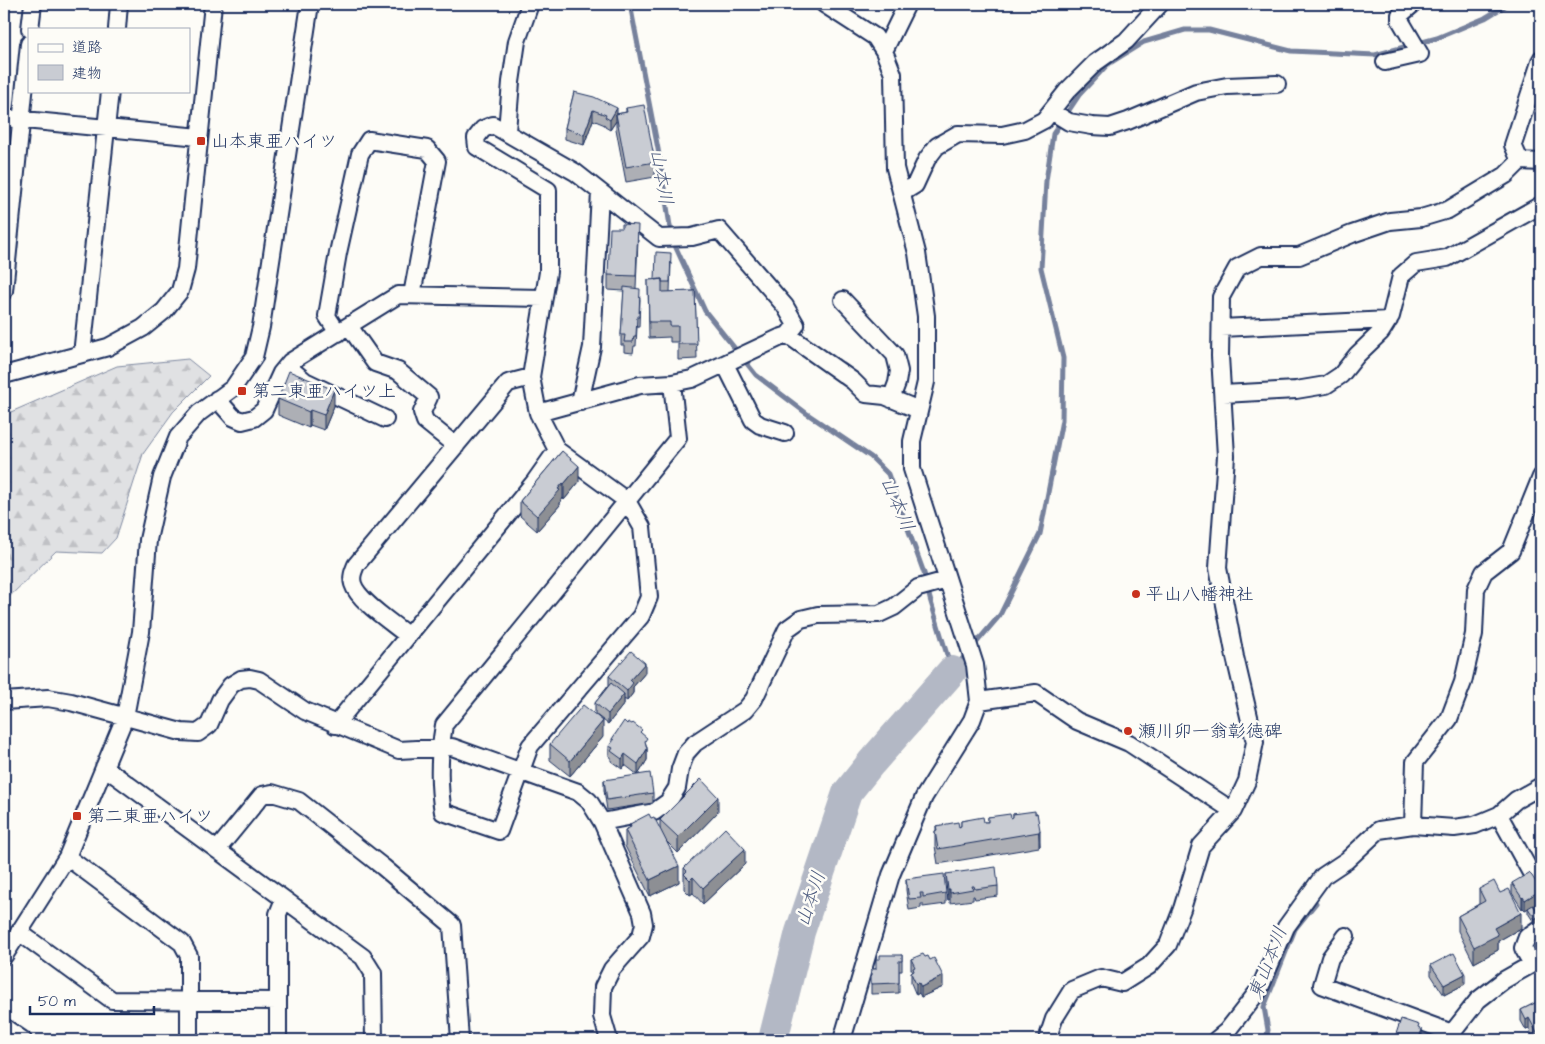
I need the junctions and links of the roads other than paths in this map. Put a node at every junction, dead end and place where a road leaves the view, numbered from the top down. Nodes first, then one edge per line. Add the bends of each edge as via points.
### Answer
1 (33, 4) edge
2 (119, 4) edge
3 (213, 4) edge
4 (310, 4) edge
5 (530, 4) edge
6 (824, 4) edge
7 (907, 4) edge
8 (1160, 4) edge
9 (1413, 4) edge
10 (30, 28) edge
11 (117, 28) edge
12 (884, 51) junction
13 (28, 54) edge
14 (1541, 58) edge
15 (1385, 62) dead end
16 (1277, 84) dead end
17 (110, 92) edge
18 (1051, 110) junction
19 (4, 118) edge
20 (21, 120) junction
21 (106, 128) junction
22 (507, 132) junction
23 (199, 137) junction
24 (1520, 161) junction
25 (1541, 162) edge
26 (600, 192) junction
27 (902, 193) junction
28 (1541, 205) edge
29 (4, 291) edge
30 (412, 296) junction
31 (544, 298) junction
32 (843, 300) dead end
33 (1389, 320) junction
34 (1221, 328) junction
35 (344, 329) junction
36 (788, 335) junction
37 (84, 354) junction
38 (725, 364) junction
39 (287, 366) junction
40 (4, 375) edge
41 (531, 377) junction
42 (672, 383) junction
43 (1223, 394) junction
44 (891, 398) junction
45 (217, 400) junction
46 (580, 402) junction
47 (919, 410) junction
48 (538, 413) junction
49 (385, 420) dead end
50 (785, 433) dead end
51 (456, 446) junction
52 (557, 450) junction
53 (1541, 477) edge
54 (626, 501) junction
55 (948, 580) junction
56 (408, 636) junction
57 (4, 701) edge
58 (979, 701) junction
59 (125, 717) junction
60 (335, 725) junction
61 (440, 749) junction
62 (104, 767) junction
63 (520, 771) junction
64 (1541, 786) edge
65 (1233, 811) junction
66 (1499, 815) junction
67 (602, 822) junction
68 (1414, 825) junction
69 (217, 850) junction
70 (67, 857) junction
71 (1541, 891) edge
72 (284, 899) junction
73 (1541, 927) edge
74 (19, 932) junction
75 (1346, 936) dead end
76 (4, 956) edge
77 (1537, 961) edge
78 (189, 1000) junction
79 (278, 1001) junction
80 (4, 1027) edge
81 (1450, 1037) edge
82 (23, 1040) edge
83 (189, 1040) edge
84 (278, 1040) edge
85 (374, 1040) edge
86 (460, 1040) edge
87 (609, 1040) edge
88 (842, 1040) edge
89 (1047, 1040) edge
90 (1216, 1040) edge

1 - 10 street
2 - 11 street
3 - 23 street
4 - 45 street via 254,357 233,388
5 - 22 street via 517,41
6 - 12 street via 875,37
7 - 12 street
8 - 18 street via 1126,41 1095,64
9 - 15 street via 1400,15 1400,20 1420,54
12 - 27 street via 893,74 895,168
13 - 20 street
14 - 24 street via 1513,145
16 - 18 street via 1227,86 1196,92 1110,127 1069,122
17 - 21 street
18 - 27 street via 1044,120 1026,130 1002,135 958,134 937,146 915,185
19 - 20 street
20 - 21 street
20 - 29 street
21 - 23 street
21 - 37 street
22 - 26 street via 575,172
22 - 31 street via 493,125 483,129 476,138 477,147 548,190 548,272
23 - 37 street via 186,269 180,291 164,311 143,328 108,347
24 - 25 street
24 - 34 street via 1506,175 1448,210 1421,218 1390,221 1300,256 1261,256 1237,268 1221,297
26 - 36 street via 659,238 692,237 719,230 785,306 796,325
26 - 46 street via 592,347
27 - 47 street via 917,253 926,316 926,382
28 - 33 street via 1447,258 1416,262 1401,276
30 - 31 street
30 - 35 street via 398,295
30 - 35 street via 437,161 427,149 369,140 360,154 327,316
31 - 41 street
32 - 44 street via 895,355 899,370
33 - 34 street
33 - 43 street via 1341,375 1326,385
34 - 43 street
35 - 39 street
35 - 51 street via 375,363 398,372 429,397 422,412 425,421
36 - 38 street
36 - 44 street via 853,381 866,394
37 - 40 street
38 - 42 street via 692,379
38 - 50 street via 752,420
39 - 45 street via 264,410 254,418 242,421 233,417
39 - 49 street via 305,381
41 - 48 street
41 - 51 street via 508,383
42 - 46 street via 640,385
42 - 54 street via 678,438
43 - 65 street via 1226,456 1218,568 1255,742 1247,781
44 - 47 street
45 - 59 street via 199,413 178,437 162,477 148,540 141,632
46 - 48 street
47 - 55 street via 912,441 912,469
48 - 52 street
51 - 56 street via 356,565 352,575 359,596
52 - 54 street
52 - 56 street
53 - 68 street via 1512,551 1484,572 1476,589 1474,634 1463,682 1449,719 1415,762
54 - 61 street via 444,726
54 - 63 street via 642,527 649,597 640,616 530,746
55 - 58 street via 975,665
55 - 67 street via 918,588 879,614 818,615 801,619 787,628 754,699 745,710 695,742 686,753 677,788 668,802 654,812
56 - 60 street
57 - 59 street via 48,698
58 - 65 street via 1036,693 1077,721 1129,743
58 - 88 street via 972,720 924,797 891,875
59 - 60 street via 181,732 198,733 209,725 231,685 250,678 259,680 305,711
59 - 62 street
60 - 61 street via 399,750
61 - 63 street via 452,747
61 - 63 street via 443,812 499,832
62 - 69 street
62 - 70 street
63 - 67 street via 578,792 590,801
64 - 66 street via 1516,800
65 - 89 street via 1201,846 1168,945 1149,966 1122,983 1101,978 1072,990 1054,1019
66 - 68 street via 1475,825 1454,828
66 - 71 street
67 - 87 street via 644,924 640,936 612,969 603,987 602,1016
68 - 90 street via 1379,830 1347,860 1323,876 1286,927 1259,990
69 - 72 street
69 - 86 street via 262,795 272,794 300,801 452,925
70 - 74 street
70 - 78 street via 182,943 189,956
72 - 79 street via 278,914
72 - 85 street via 364,957 373,973
73 - 77 street via 1527,937 1523,948
74 - 76 street
74 - 78 street via 112,1000
75 - 81 street via 1330,958 1322,985
77 - 81 street via 1478,1000
78 - 79 street
78 - 83 street
79 - 84 street
80 - 82 street

